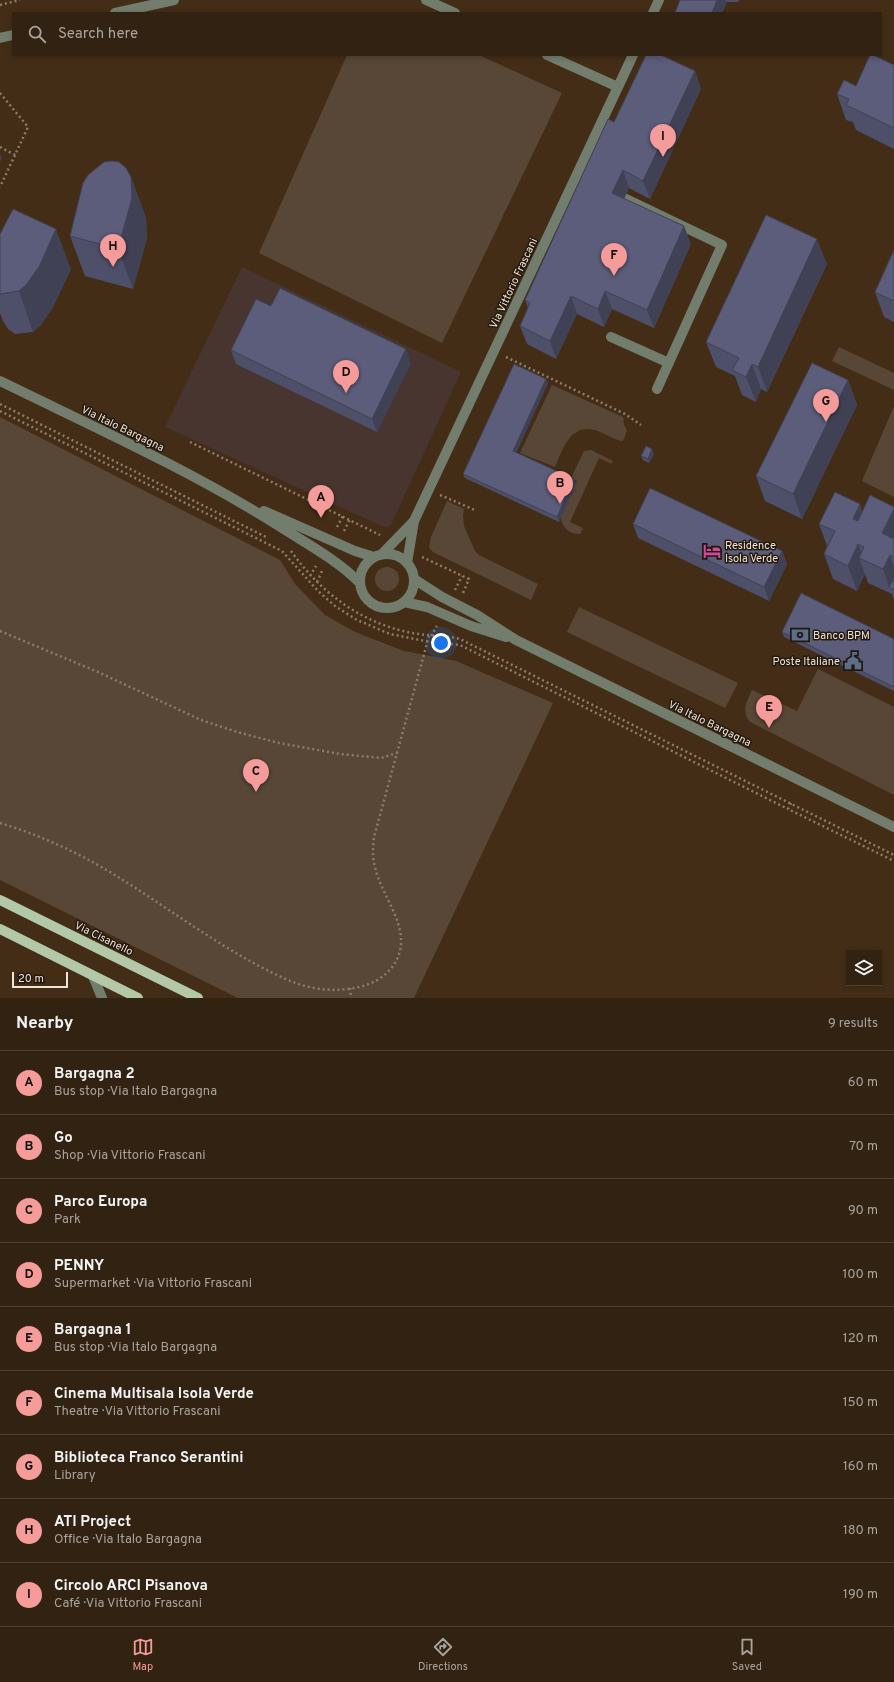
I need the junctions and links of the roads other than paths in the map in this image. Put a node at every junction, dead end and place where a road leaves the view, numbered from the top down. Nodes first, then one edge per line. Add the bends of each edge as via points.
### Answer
1 (174, 0) edge
2 (426, 0) edge
3 (659, 0) edge
4 (120, 12) edge
5 (453, 12) edge
6 (653, 12) edge
7 (12, 35) edge
8 (0, 38) edge
9 (549, 56) edge
10 (633, 56) edge
11 (618, 87) junction
12 (577, 175) junction
13 (588, 180) edge
14 (624, 198) edge
15 (611, 337) dead end
16 (669, 363) junction
17 (0, 381) edge
18 (657, 389) dead end
19 (235, 498) junction
20 (414, 521) junction
21 (378, 556) junction
22 (407, 562) junction
23 (414, 579) junction
24 (360, 583) junction
25 (404, 602) junction
26 (516, 640) junction
27 (894, 827) edge
28 (0, 900) edge
29 (0, 929) edge
30 (93, 976) junction
31 (102, 998) edge
32 (138, 998) edge
33 (198, 998) edge

1 - 4 street
2 - 5 street
3 - 6 street
7 - 8 street
9 - 11 street
10 - 11 street, Via Vittorio Frascani
11 - 12 street, Via Vittorio Frascani
12 - 13 street
12 - 20 street, Via Vittorio Frascani
14 - 16 street via 722,245
15 - 16 street
16 - 18 street
17 - 19 street, Via Italo Bargagna
19 - 21 street, Via Italo Bargagna via 355,551
19 - 24 street, Via Italo Bargagna via 334,560
20 - 21 street, Via Vittorio Frascani
20 - 22 street, Via Vittorio Frascani
21 - 22 street via 395,555
21 - 24 street via 363,569
22 - 23 street
23 - 25 street via 412,592
23 - 26 street, Via Italo Bargagna
24 - 25 street via 368,600 378,606 388,608
25 - 26 street, Via Italo Bargagna via 427,607 471,626
26 - 27 street, Via Italo Bargagna
28 - 33 main road, Via Cisanello
29 - 30 main road
30 - 31 street
30 - 32 main road

